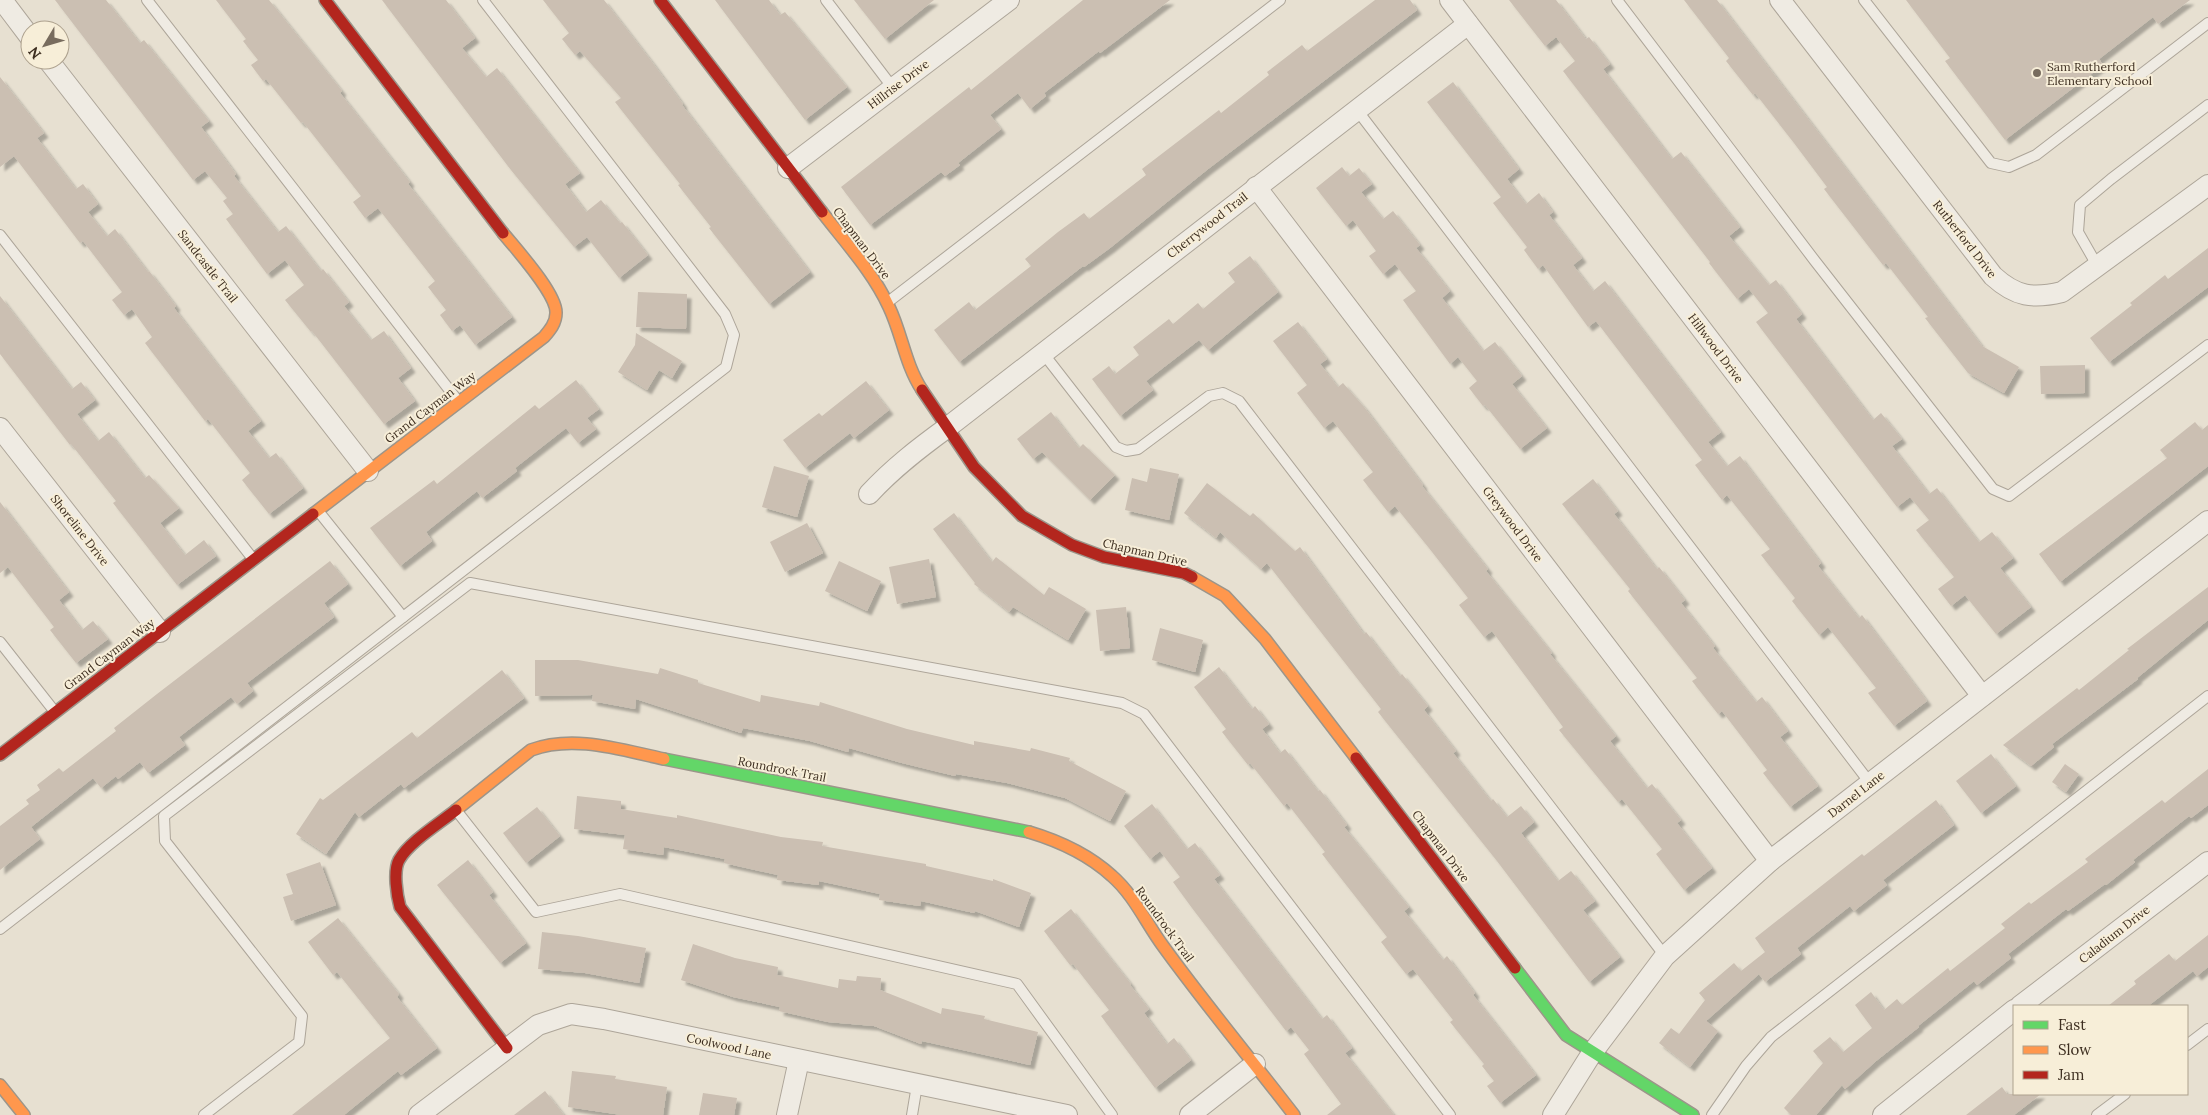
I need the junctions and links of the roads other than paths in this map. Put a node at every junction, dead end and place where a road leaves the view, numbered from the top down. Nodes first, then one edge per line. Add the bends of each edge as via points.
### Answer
1 (2, 0) edge
2 (147, 0) edge
3 (325, 0) edge
4 (483, 0) edge
5 (660, 0) edge
6 (826, 0) edge
7 (1010, 0) edge
8 (1280, 0) edge
9 (1450, 0) edge
10 (1617, 0) edge
11 (1780, 0) edge
12 (1864, 0) edge
13 (2208, 23) edge
14 (20, 24) edge
15 (1468, 24) junction
16 (56, 70) edge
17 (893, 88) junction
18 (2208, 105) edge
19 (1357, 110) junction
20 (788, 168) junction
21 (2208, 185) edge
22 (1256, 187) junction
23 (0, 235) edge
24 (2098, 267) junction
25 (888, 303) junction
26 (2208, 345) edge
27 (1043, 353) junction
28 (459, 402) junction
29 (948, 427) junction
30 (0, 428) edge
31 (368, 472) junction
32 (869, 494) dead end
33 (318, 510) junction
34 (2208, 521) edge
35 (254, 560) junction
36 (403, 617) junction
37 (160, 632) junction
38 (0, 642) edge
39 (1982, 696) junction
40 (2208, 696) edge
41 (55, 713) junction
42 (0, 755) edge
43 (1870, 783) junction
44 (456, 810) junction
45 (1770, 861) junction
46 (2208, 862) edge
47 (0, 928) edge
48 (1665, 956) junction
49 (2021, 1005) edge
50 (2013, 1011) edge
51 (2208, 1029) edge
52 (2188, 1045) edge
53 (507, 1048) junction
54 (1592, 1053) junction
55 (799, 1060) junction
56 (1255, 1064) junction
57 (0, 1085) edge
58 (917, 1085) junction
59 (2124, 1095) edge
60 (24, 1115) edge
61 (204, 1115) edge
62 (419, 1115) edge
63 (787, 1115) edge
64 (912, 1115) edge
65 (1067, 1115) edge
66 (1112, 1115) edge
67 (1190, 1115) edge
68 (1294, 1115) edge
69 (1450, 1115) edge
70 (1552, 1115) edge
71 (1693, 1115) edge
72 (1712, 1115) edge
73 (1883, 1115) edge
74 (2097, 1115) edge

1 - 14 street
2 - 28 lane
3 - 28 street, Grand Cayman Way via 555,301 557,316 544,337
4 - 36 lane via 725,314 734,335 726,367
5 - 20 street, Chapman Drive
6 - 17 lane
7 - 17 street, Hillrise Drive
8 - 25 lane
9 - 15 street, Hillwood Drive
10 - 26 lane via 1992,489 2009,496
11 - 24 street, Rutherford Drive via 1993,276 2005,287 2026,296 2043,297 2062,292
12 - 13 lane via 1991,163 2009,167 2036,155
15 - 19 street, Cherrywood Trail
15 - 39 street, Hillwood Drive
16 - 31 street, Sandcastle Trail
17 - 20 street, Hillrise Drive
18 - 24 lane via 2080,205 2078,232
19 - 22 street, Cherrywood Trail
19 - 43 lane
20 - 25 street, Chapman Drive via 876,282
21 - 24 street, Rutherford Drive
22 - 27 street, Cherrywood Trail
22 - 45 street, Greywood Drive
23 - 35 lane
25 - 29 street, Chapman Drive via 916,381
27 - 29 street, Cherrywood Trail
27 - 48 lane via 1116,447 1126,451 1138,449 1209,396 1223,393 1239,401
28 - 31 street, Grand Cayman Way
29 - 32 street, Cherrywood Trail via 896,466
29 - 54 street, Chapman Drive via 974,467 1022,516 1072,545 1104,557 1184,573 1225,596 1265,639 1566,1035
30 - 37 street, Shoreline Drive
31 - 33 street, Grand Cayman Way
33 - 35 street, Grand Cayman Way
33 - 36 lane
34 - 39 street, Darnel Lane
35 - 37 street, Grand Cayman Way
36 - 47 lane
37 - 41 street, Grand Cayman Way
38 - 41 lane
39 - 43 street, Darnel Lane
40 - 72 lane via 1772,1037 1746,1066
41 - 42 street, Grand Cayman Way
43 - 45 street, Darnel Lane
44 - 53 street, Roundrock Trail via 410,847 398,861 396,891 400,907
44 - 56 street, Roundrock Trail via 531,750 563,742 589,744 1027,831 1056,840 1083,854 1120,885
44 - 66 lane via 536,912 620,894 1017,984
45 - 48 street, Darnel Lane
46 - 49 street, Caladium Drive
48 - 54 street, Darnel Lane
50 - 73 street
51 - 52 lane
53 - 55 street, Coolwood Lane via 538,1025 571,1014
53 - 62 street, Coolwood Lane
54 - 70 street, Darnel Lane
54 - 71 street, Chapman Drive
55 - 58 street, Coolwood Lane
55 - 63 street
56 - 67 street
56 - 68 street, Roundrock Trail
57 - 60 street
58 - 64 lane
58 - 65 street, Coolwood Lane
59 - 74 lane
61 - 69 lane via 299,1042 302,1016 165,841 164,816 470,583 1122,703 1144,714

